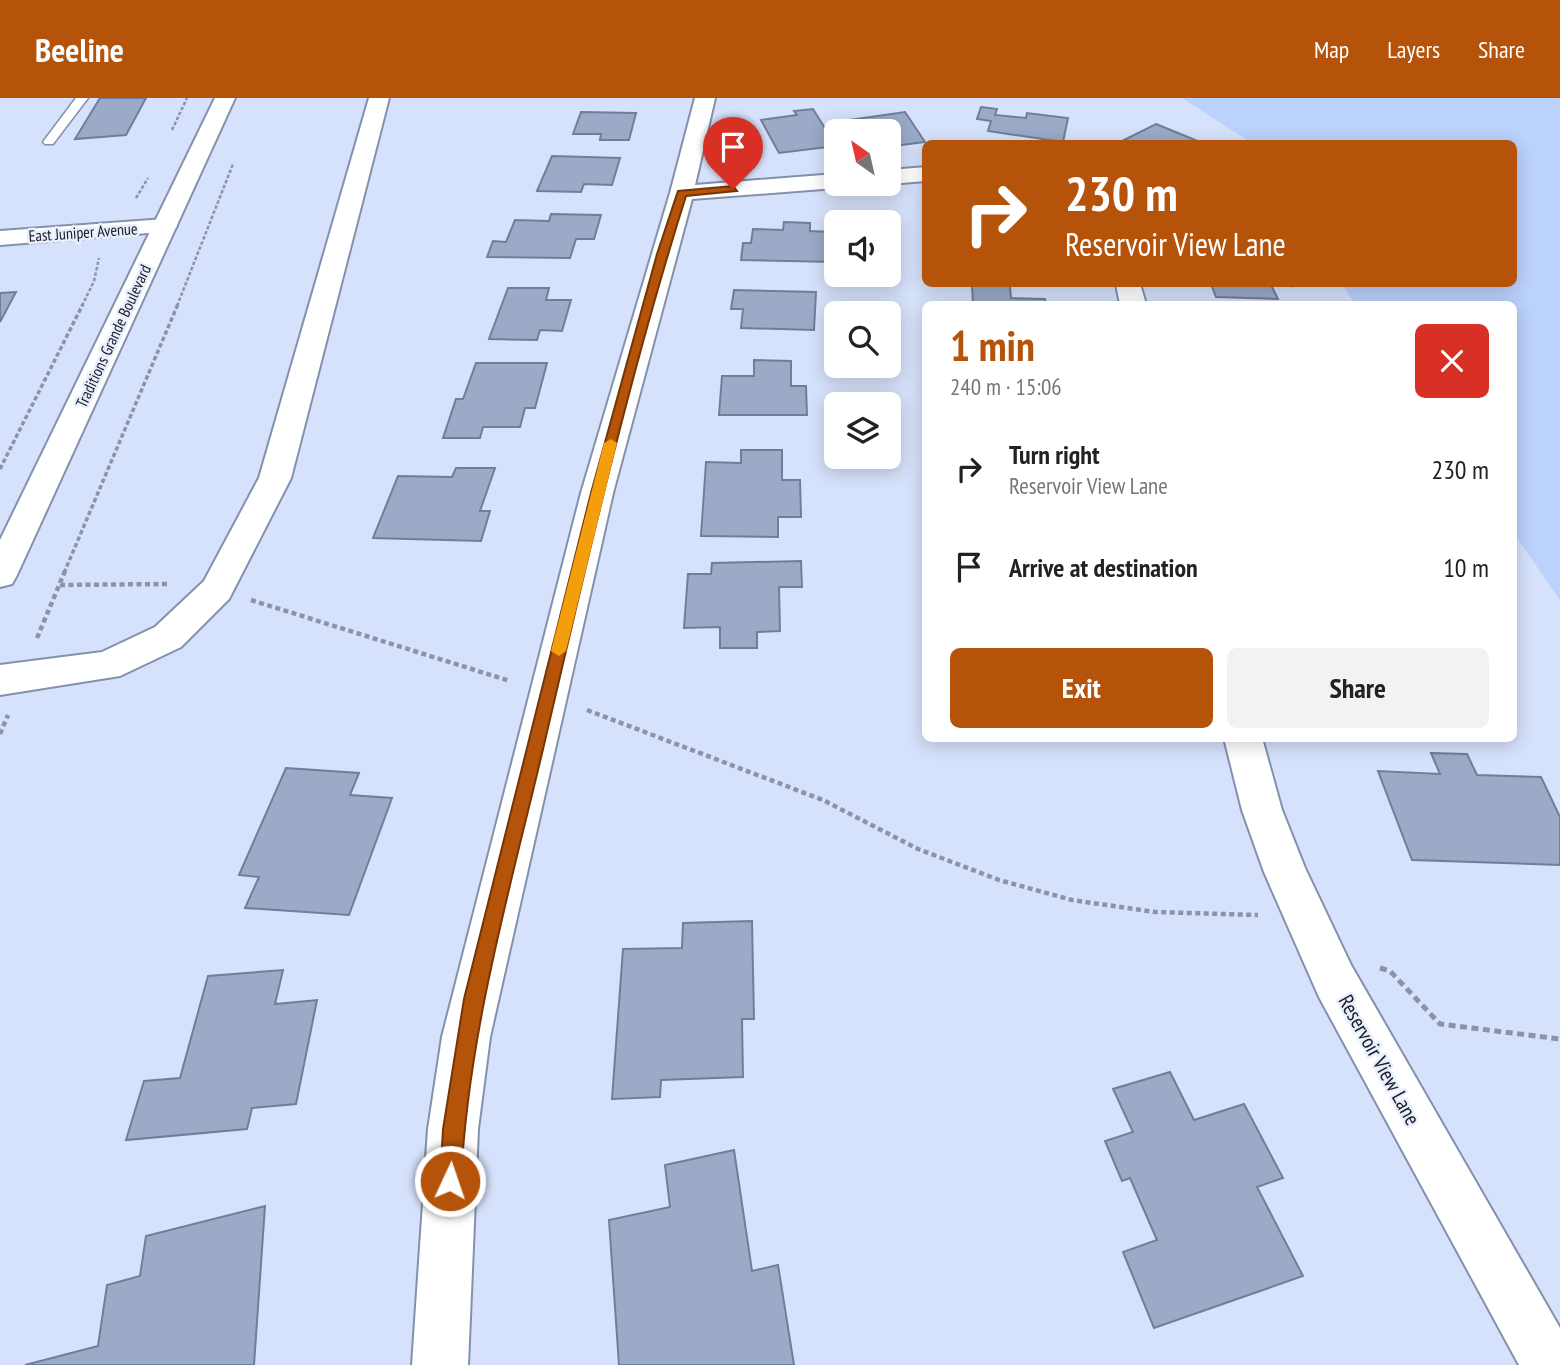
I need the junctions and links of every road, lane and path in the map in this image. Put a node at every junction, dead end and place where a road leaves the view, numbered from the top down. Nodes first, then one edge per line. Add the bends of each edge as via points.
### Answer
1 (82, 98) edge
2 (187, 98) edge
3 (225, 98) edge
4 (379, 98) edge
5 (705, 98) edge
6 (171, 137) dead end
7 (48, 142) dead end
8 (237, 152) dead end
9 (922, 174) edge
10 (901, 176) edge
11 (149, 177) dead end
12 (824, 182) edge
13 (682, 193) junction
14 (131, 207) dead end
15 (165, 226) junction
16 (0, 237) edge
17 (104, 249) dead end
18 (0, 469) edge
19 (0, 575) edge
20 (60, 585) junction
21 (176, 585) dead end
22 (251, 599) dead end
23 (34, 643) dead end
24 (0, 680) edge
25 (513, 682) dead end
26 (583, 708) dead end
27 (1244, 742) edge
28 (1266, 915) dead end
29 (1322, 952) junction
30 (1560, 1039) edge
31 (440, 1365) edge
32 (1550, 1365) edge

1 - 7 lane
2 - 6 path
3 - 15 street, Traditions Grande Boulevard
4 - 24 street via 275,478 217,590 168,637 107,666
5 - 13 street
8 - 20 path via 193,269
9 - 10 street
11 - 14 path
12 - 13 street
13 - 31 street via 597,493 466,1037 453,1129
15 - 16 street, East Juniper Avenue
15 - 19 street, Traditions Grande Boulevard
17 - 18 path via 94,281
20 - 21 path
20 - 23 path
22 - 25 path
26 - 28 path via 823,800 918,849 999,880 1072,900 1155,912
27 - 29 street, Reservoir View Lane via 1280,860
29 - 30 path via 1390,971 1440,1024
29 - 32 street, Reservoir View Lane

